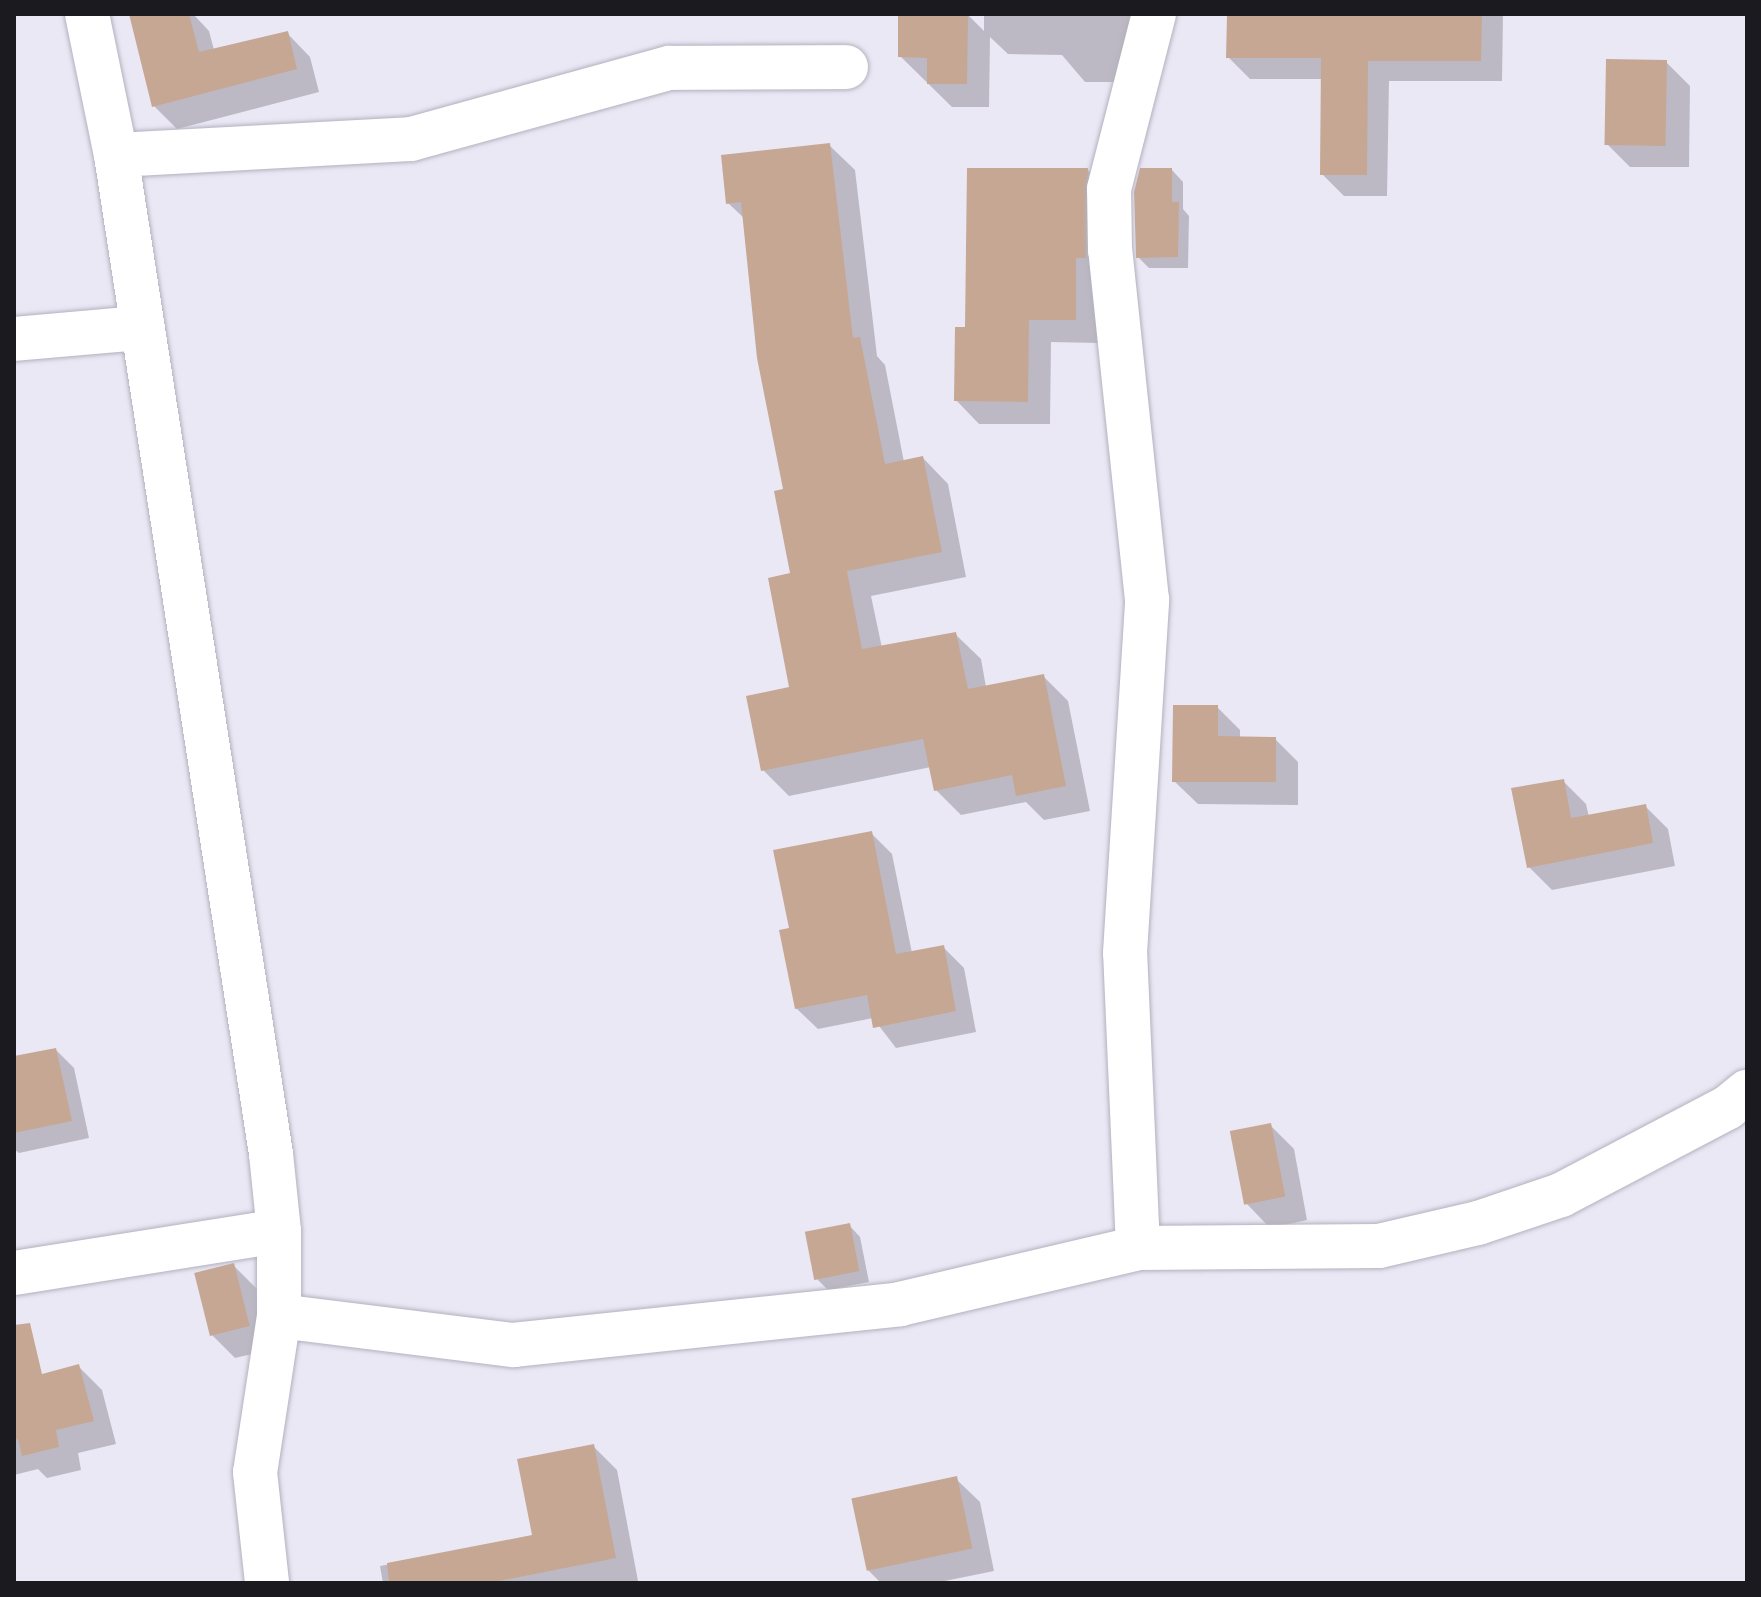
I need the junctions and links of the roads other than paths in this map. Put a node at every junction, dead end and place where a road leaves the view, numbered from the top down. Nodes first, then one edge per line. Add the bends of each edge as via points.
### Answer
1 (87, 14) edge
2 (1154, 14) edge
3 (846, 67) dead end
4 (116, 155) junction
5 (141, 328) junction
6 (14, 339) edge
7 (1747, 1092) edge
8 (279, 1231) junction
9 (1138, 1248) junction
10 (14, 1273) edge
11 (279, 1316) junction
12 (267, 1583) edge

1 - 4 street
2 - 9 street via 1109,189 1110,250 1147,600 1125,953
3 - 4 street via 669,68 411,139
4 - 5 street
5 - 6 street
5 - 8 street
7 - 9 street via 1727,1108 1561,1195 1478,1223 1379,1246
8 - 10 street
8 - 11 street
9 - 11 street via 900,1304 513,1345
11 - 12 street via 255,1472

